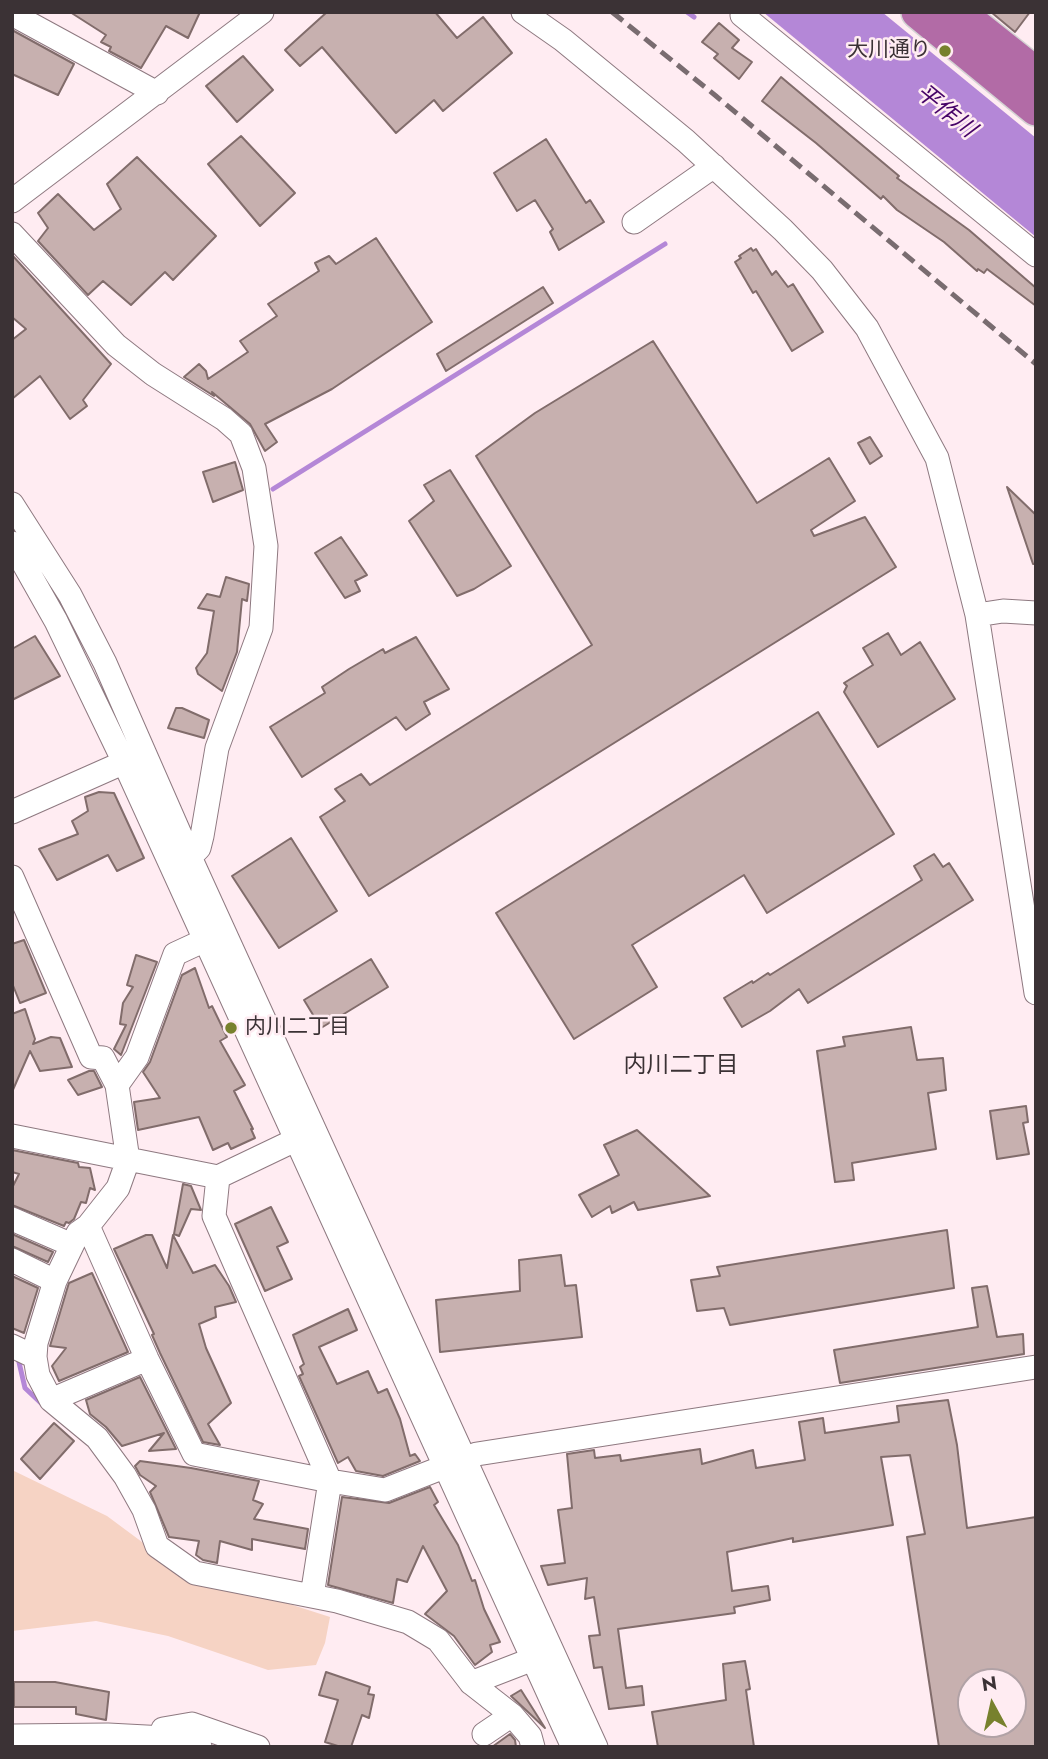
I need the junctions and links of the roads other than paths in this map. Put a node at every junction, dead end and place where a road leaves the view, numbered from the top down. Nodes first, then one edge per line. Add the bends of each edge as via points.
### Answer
1 (262, 12) edge
2 (523, 12) edge
3 (918, 12) edge
4 (958, 12) edge
5 (12, 14) edge
6 (743, 15) dead end
7 (1025, 67) edge
8 (157, 93) junction
9 (1036, 109) edge
10 (714, 166) junction
11 (12, 201) edge
12 (634, 222) dead end
13 (12, 234) edge
14 (1036, 255) edge
15 (12, 504) edge
16 (12, 543) edge
17 (1036, 613) edge
18 (977, 615) junction
19 (145, 752) junction
20 (124, 762) junction
21 (12, 812) edge
22 (190, 857) junction
23 (12, 877) edge
24 (1029, 907) edge
25 (22, 923) edge
26 (215, 935) junction
27 (1036, 993) edge
28 (117, 1086) junction
29 (306, 1135) junction
30 (12, 1136) edge
31 (128, 1160) junction
32 (218, 1177) junction
33 (12, 1219) edge
34 (88, 1226) junction
35 (72, 1245) junction
36 (12, 1260) edge
37 (55, 1281) junction
38 (12, 1346) edge
39 (35, 1357) junction
40 (147, 1359) junction
41 (1036, 1367) edge
42 (51, 1400) junction
43 (455, 1463) junction
44 (330, 1481) junction
45 (312, 1596) junction
46 (543, 1655) junction
47 (471, 1683) junction
48 (569, 1713) junction
49 (512, 1715) junction
50 (484, 1734) dead end
51 (12, 1737) edge
52 (160, 1738) junction
53 (532, 1741) edge
54 (200, 1747) edge
55 (258, 1747) edge
56 (573, 1747) edge
57 (596, 1747) edge

1 - 8 street
2 - 10 street via 564,40
3 - 7 highway
4 - 7 highway
5 - 8 street
6 - 14 street
7 - 9 highway
8 - 11 street
10 - 12 street
10 - 18 street via 822,270 867,328 937,458
13 - 22 street via 116,345 242,434 254,468 266,546 261,628 216,748 202,836
15 - 19 street via 70,595
16 - 20 street via 56,621
17 - 18 street
18 - 24 street
19 - 20 street
19 - 22 street
20 - 21 street
20 - 26 street
22 - 26 street
23 - 25 street
24 - 27 street
25 - 28 street via 90,1057 103,1058
26 - 28 street via 175,954 137,1057
26 - 29 street
28 - 31 street
29 - 32 street
29 - 43 street
30 - 31 street
31 - 32 street
31 - 34 street via 118,1188
32 - 44 street via 214,1216
33 - 35 street
34 - 35 street
34 - 40 street
35 - 37 street
36 - 37 street
37 - 39 street
38 - 39 street
39 - 42 street
40 - 42 street
40 - 44 street via 194,1454
41 - 43 street via 477,1454
42 - 45 street via 97,1438 125,1476 157,1546 195,1573
43 - 44 street via 385,1490
43 - 46 street
44 - 45 street
45 - 47 street via 408,1622 438,1640
46 - 47 street
46 - 48 street
47 - 49 street
48 - 53 street
48 - 56 street
48 - 57 street
49 - 50 street
49 - 53 street
51 - 52 street
52 - 54 street via 184,1739
52 - 55 street via 163,1729 192,1724

